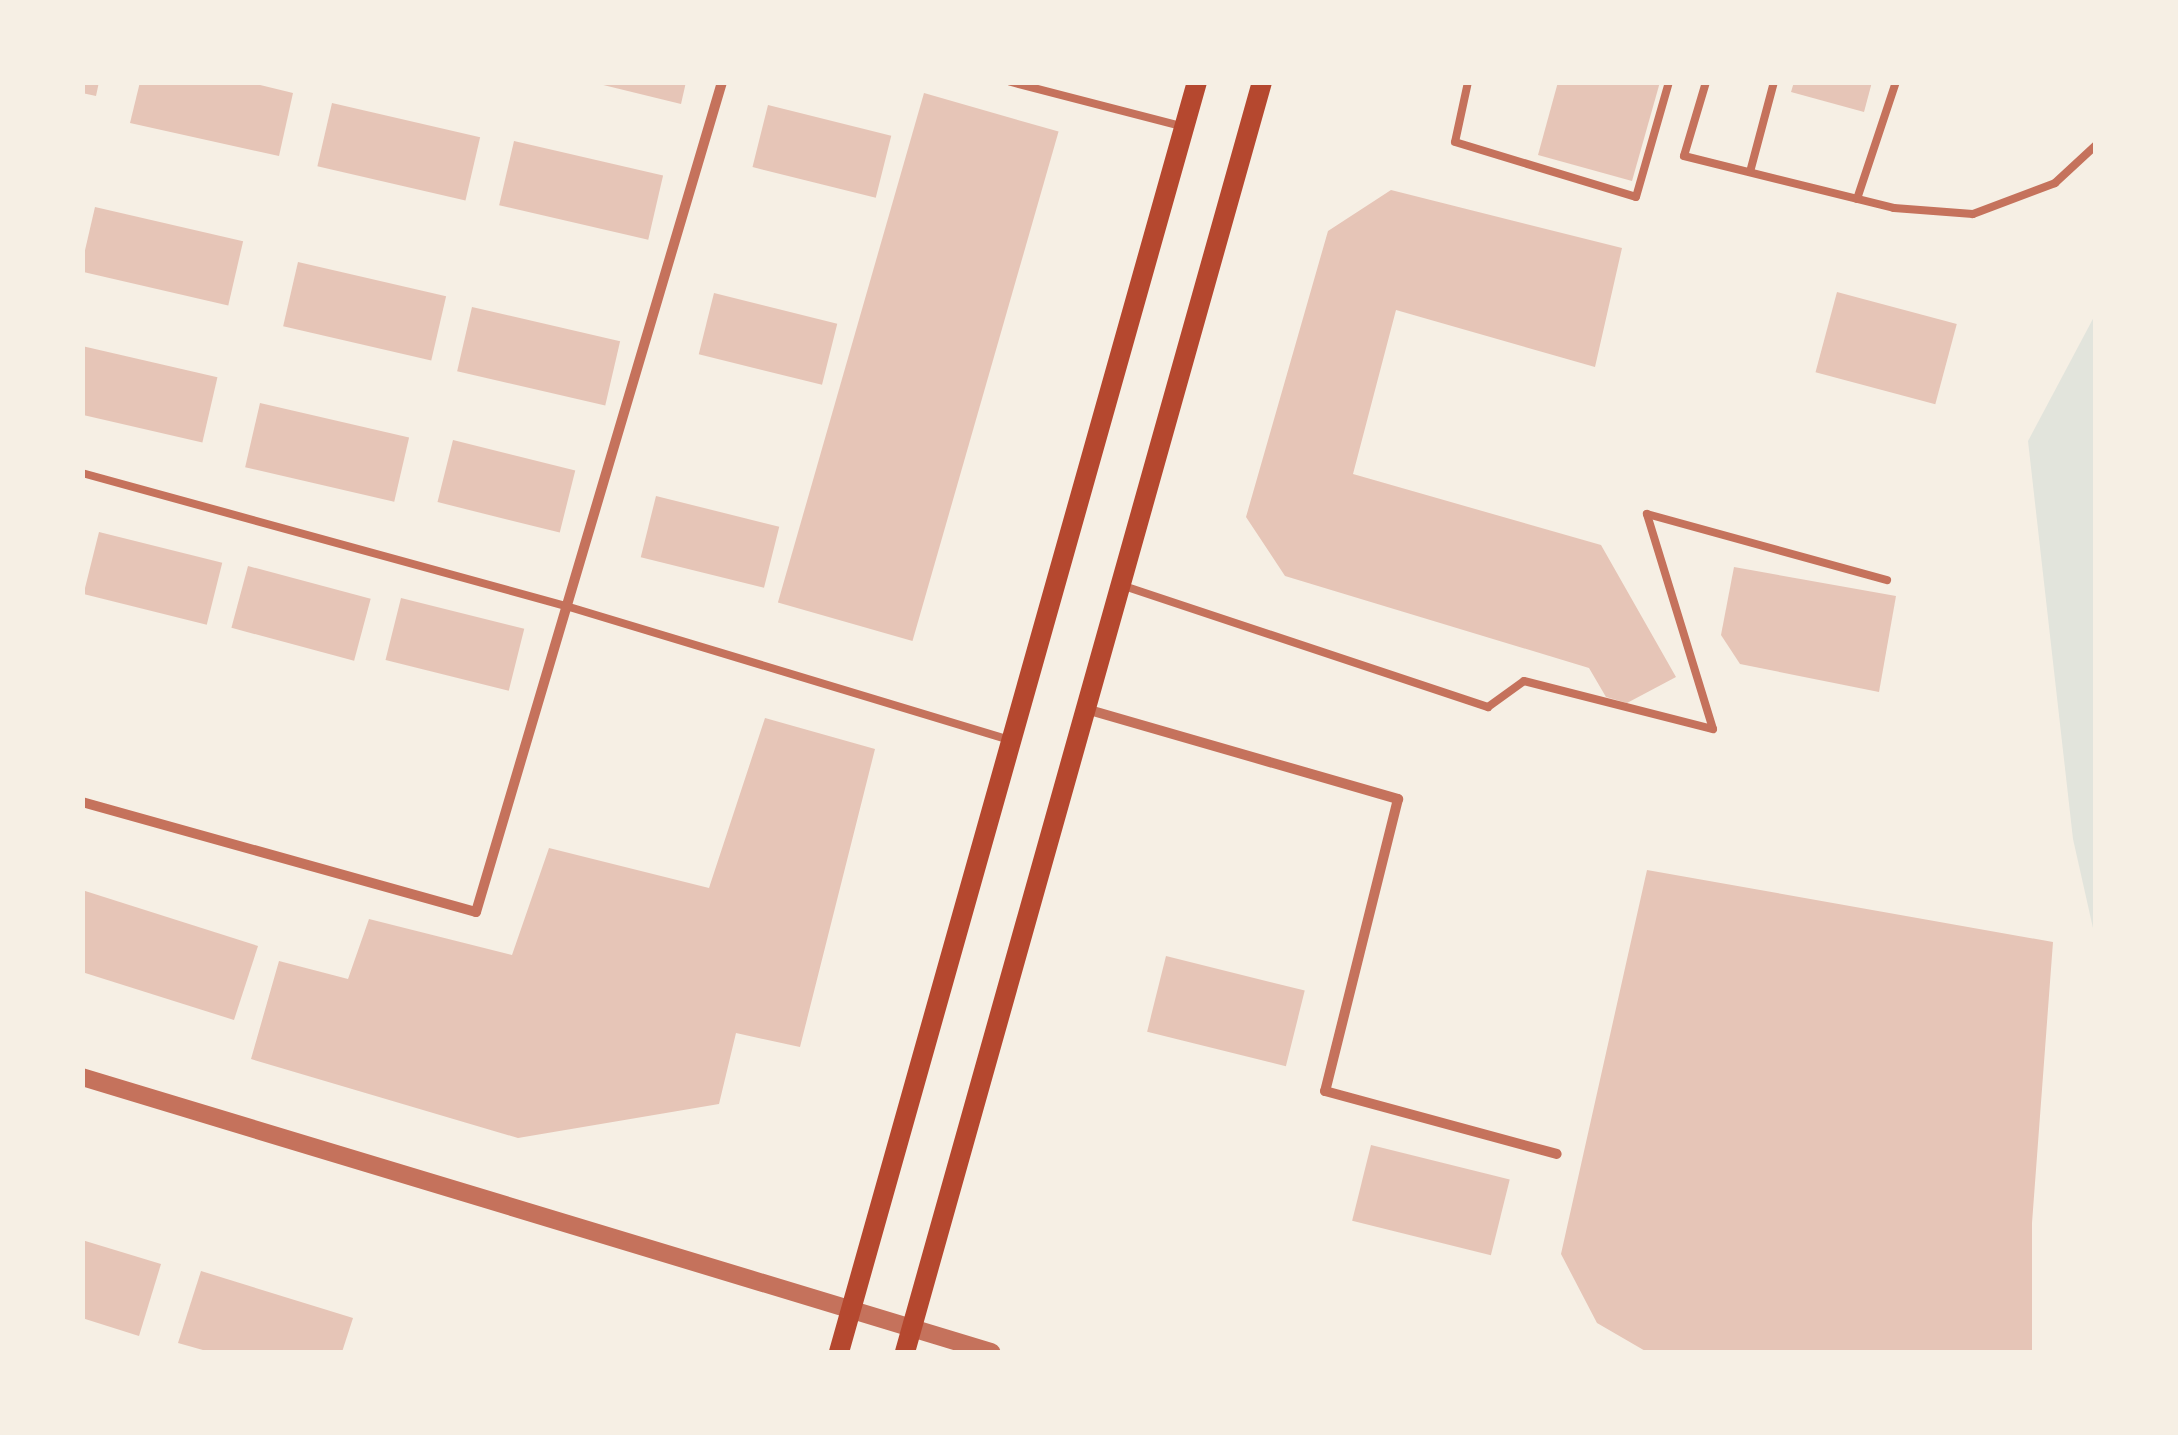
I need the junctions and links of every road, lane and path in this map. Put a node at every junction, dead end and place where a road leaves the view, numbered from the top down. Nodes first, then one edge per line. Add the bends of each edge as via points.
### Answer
1 (722, 82) edge
2 (1011, 82) edge
3 (1196, 82) edge
4 (1262, 82) edge
5 (1468, 82) edge
6 (1669, 82) edge
7 (1706, 82) edge
8 (1774, 82) edge
9 (1896, 82) edge
10 (1184, 126) junction
11 (2096, 145) edge
12 (1750, 172) junction
13 (1857, 199) junction
14 (82, 472) edge
15 (1887, 580) dead end
16 (1121, 585) junction
17 (566, 606) junction
18 (1086, 709) junction
19 (1011, 741) junction
20 (82, 802) edge
21 (82, 1076) edge
22 (1557, 1154) dead end
23 (850, 1311) junction
24 (911, 1328) junction
25 (839, 1352) edge
26 (905, 1352) edge
27 (991, 1352) edge

1 - 17 street
2 - 10 lane
3 - 10 main road
4 - 16 main road
5 - 6 lane via 1455,142 1636,197
7 - 12 lane via 1684,156
8 - 12 lane
9 - 13 lane
10 - 19 main road
11 - 13 lane via 2054,183 1973,214
12 - 13 lane
14 - 17 lane
15 - 16 lane via 1647,514 1713,729 1524,681 1488,708
16 - 18 main road
17 - 19 lane
17 - 20 street via 476,912
18 - 22 street via 1398,799 1325,1091
18 - 24 main road
19 - 23 main road
21 - 23 street
23 - 24 street
23 - 25 main road
24 - 26 main road
24 - 27 street

